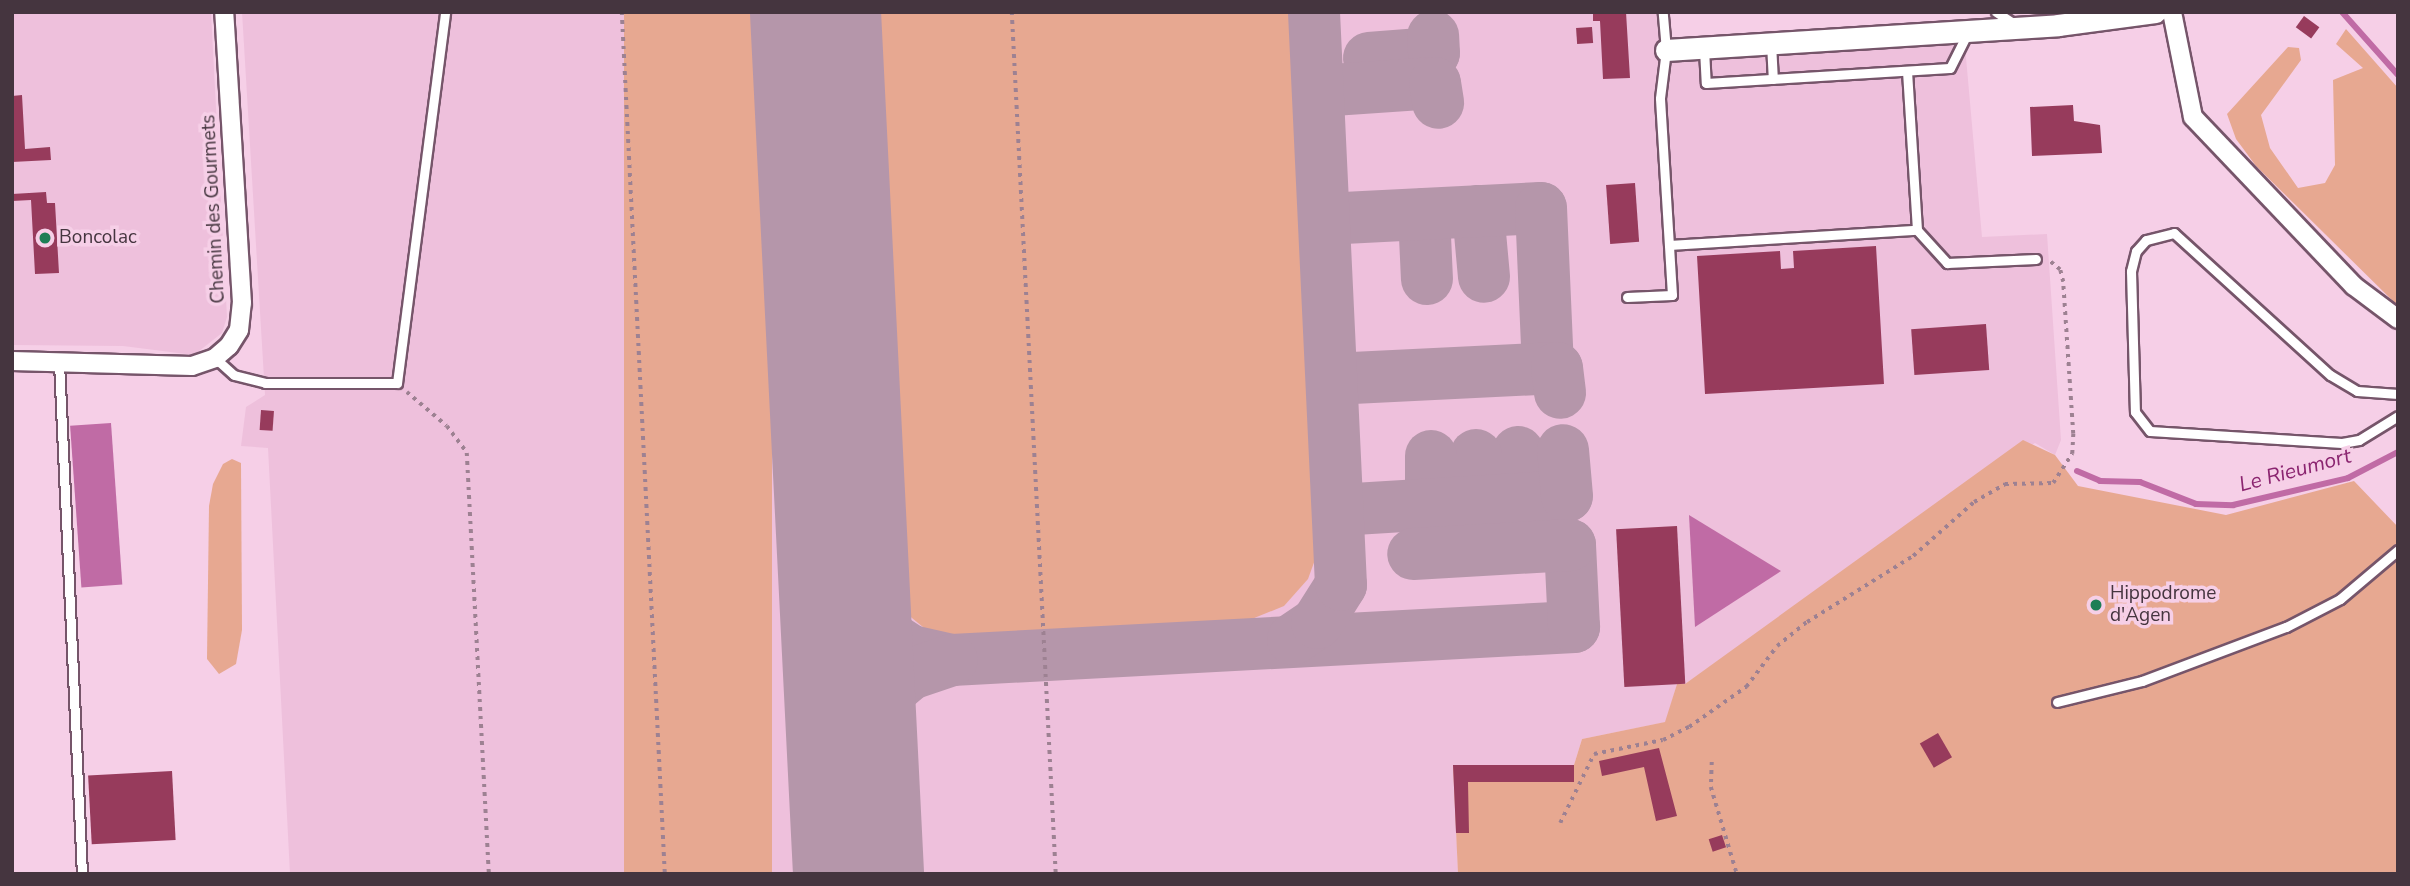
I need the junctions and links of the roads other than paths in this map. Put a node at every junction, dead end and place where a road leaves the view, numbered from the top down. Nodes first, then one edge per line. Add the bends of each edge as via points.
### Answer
1 (225, 12) edge
2 (445, 12) edge
3 (1663, 12) edge
4 (1996, 12) edge
5 (2155, 12) edge
6 (2172, 12) edge
7 (2020, 28) junction
8 (1968, 31) junction
9 (1771, 43) junction
10 (1704, 47) junction
11 (1665, 50) junction
12 (1907, 71) junction
13 (1773, 79) junction
14 (1917, 230) junction
15 (1669, 245) junction
16 (2036, 259) road end
17 (1627, 296) dead end
18 (2398, 319) edge
19 (215, 358) junction
20 (12, 361) edge
21 (58, 362) junction
22 (2398, 394) edge
23 (2398, 416) edge
24 (2398, 550) edge
25 (2057, 702) dead end
26 (82, 874) edge

1 - 19 street, Chemin des Gourmets via 242,303 239,330
2 - 19 lane via 397,383 256,382 234,374
3 - 11 lane
4 - 7 lane
5 - 7 street
6 - 18 street via 2193,117 2354,286
7 - 8 street
8 - 9 street
8 - 12 lane via 1950,68
9 - 10 street
9 - 13 lane
10 - 11 street
10 - 13 lane via 1706,83
11 - 15 lane via 1660,98
12 - 13 lane
12 - 14 lane
14 - 15 lane
14 - 16 lane via 1947,263
15 - 17 lane via 1672,295
19 - 21 street via 192,366
20 - 21 street
21 - 26 lane
22 - 23 lane via 2357,391 2330,375 2174,233 2146,240 2136,251 2131,271 2135,412 2150,431 2342,443 2359,440
24 - 25 lane via 2340,598 2286,627 2142,681

